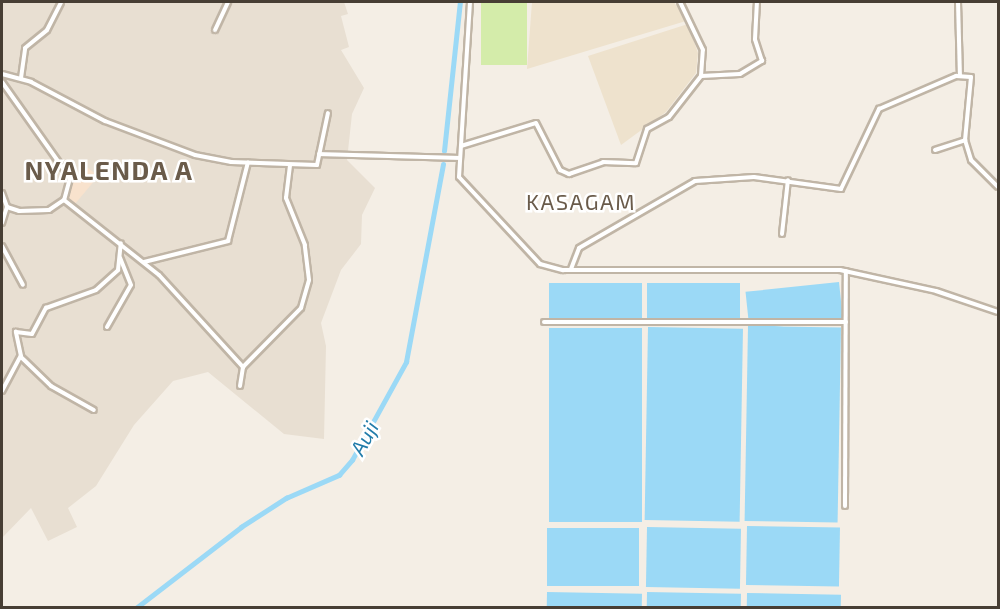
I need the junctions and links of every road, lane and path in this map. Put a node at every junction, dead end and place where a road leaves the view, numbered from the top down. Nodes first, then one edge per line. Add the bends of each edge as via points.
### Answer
1 (61, 2) edge
2 (228, 2) edge
3 (470, 2) edge
4 (680, 2) edge
5 (757, 2) edge
6 (958, 2) edge
7 (215, 30) dead end
8 (2, 74) edge
9 (700, 76) junction
10 (960, 76) junction
11 (21, 78) junction
12 (2, 82) edge
13 (328, 113) dead end
14 (965, 140) junction
15 (460, 146) junction
16 (935, 150) dead end
17 (319, 154) junction
18 (459, 158) junction
19 (249, 162) junction
20 (290, 165) junction
21 (788, 180) junction
22 (999, 187) edge
23 (2, 193) edge
24 (64, 200) junction
25 (4, 205) edge
26 (2, 223) edge
27 (782, 234) dead end
28 (122, 242) junction
29 (2, 246) edge
30 (120, 258) junction
31 (143, 262) junction
32 (571, 269) junction
33 (846, 272) junction
34 (23, 285) dead end
35 (999, 312) edge
36 (846, 321) junction
37 (544, 322) dead end
38 (107, 327) dead end
39 (21, 356) junction
40 (243, 367) junction
41 (240, 386) dead end
42 (2, 391) edge
43 (94, 410) dead end
44 (845, 506) dead end

1 - 11 street via 47,30 25,48
2 - 7 street
3 - 15 street
4 - 9 street via 703,50
5 - 9 street via 755,39 762,61 740,74
6 - 10 street
8 - 11 street
9 - 15 street via 669,117 647,129 635,164 603,162 569,174 560,170 536,123
10 - 14 street via 971,77
10 - 21 street via 879,109 857,149 845,188
11 - 19 street via 105,121 195,155
12 - 24 street via 70,178
13 - 17 street
14 - 16 street
14 - 22 street via 978,170
15 - 18 street
17 - 18 street
17 - 20 street via 317,165
18 - 32 street via 463,184 537,261
19 - 20 street
19 - 31 street via 228,241
20 - 40 street via 286,198 305,245 309,280 298,311
21 - 27 street
21 - 32 street via 695,181 579,248
23 - 25 street
24 - 25 street via 44,211
24 - 28 street
25 - 26 street
28 - 30 street
28 - 31 street
29 - 34 street
30 - 38 street via 129,268 132,285
30 - 39 street via 118,270 96,290 46,308 32,334 16,332
31 - 40 street
32 - 33 street
33 - 35 street via 936,291
33 - 36 street
36 - 37 street
36 - 44 street
39 - 42 street
39 - 43 street via 51,386
40 - 41 street

